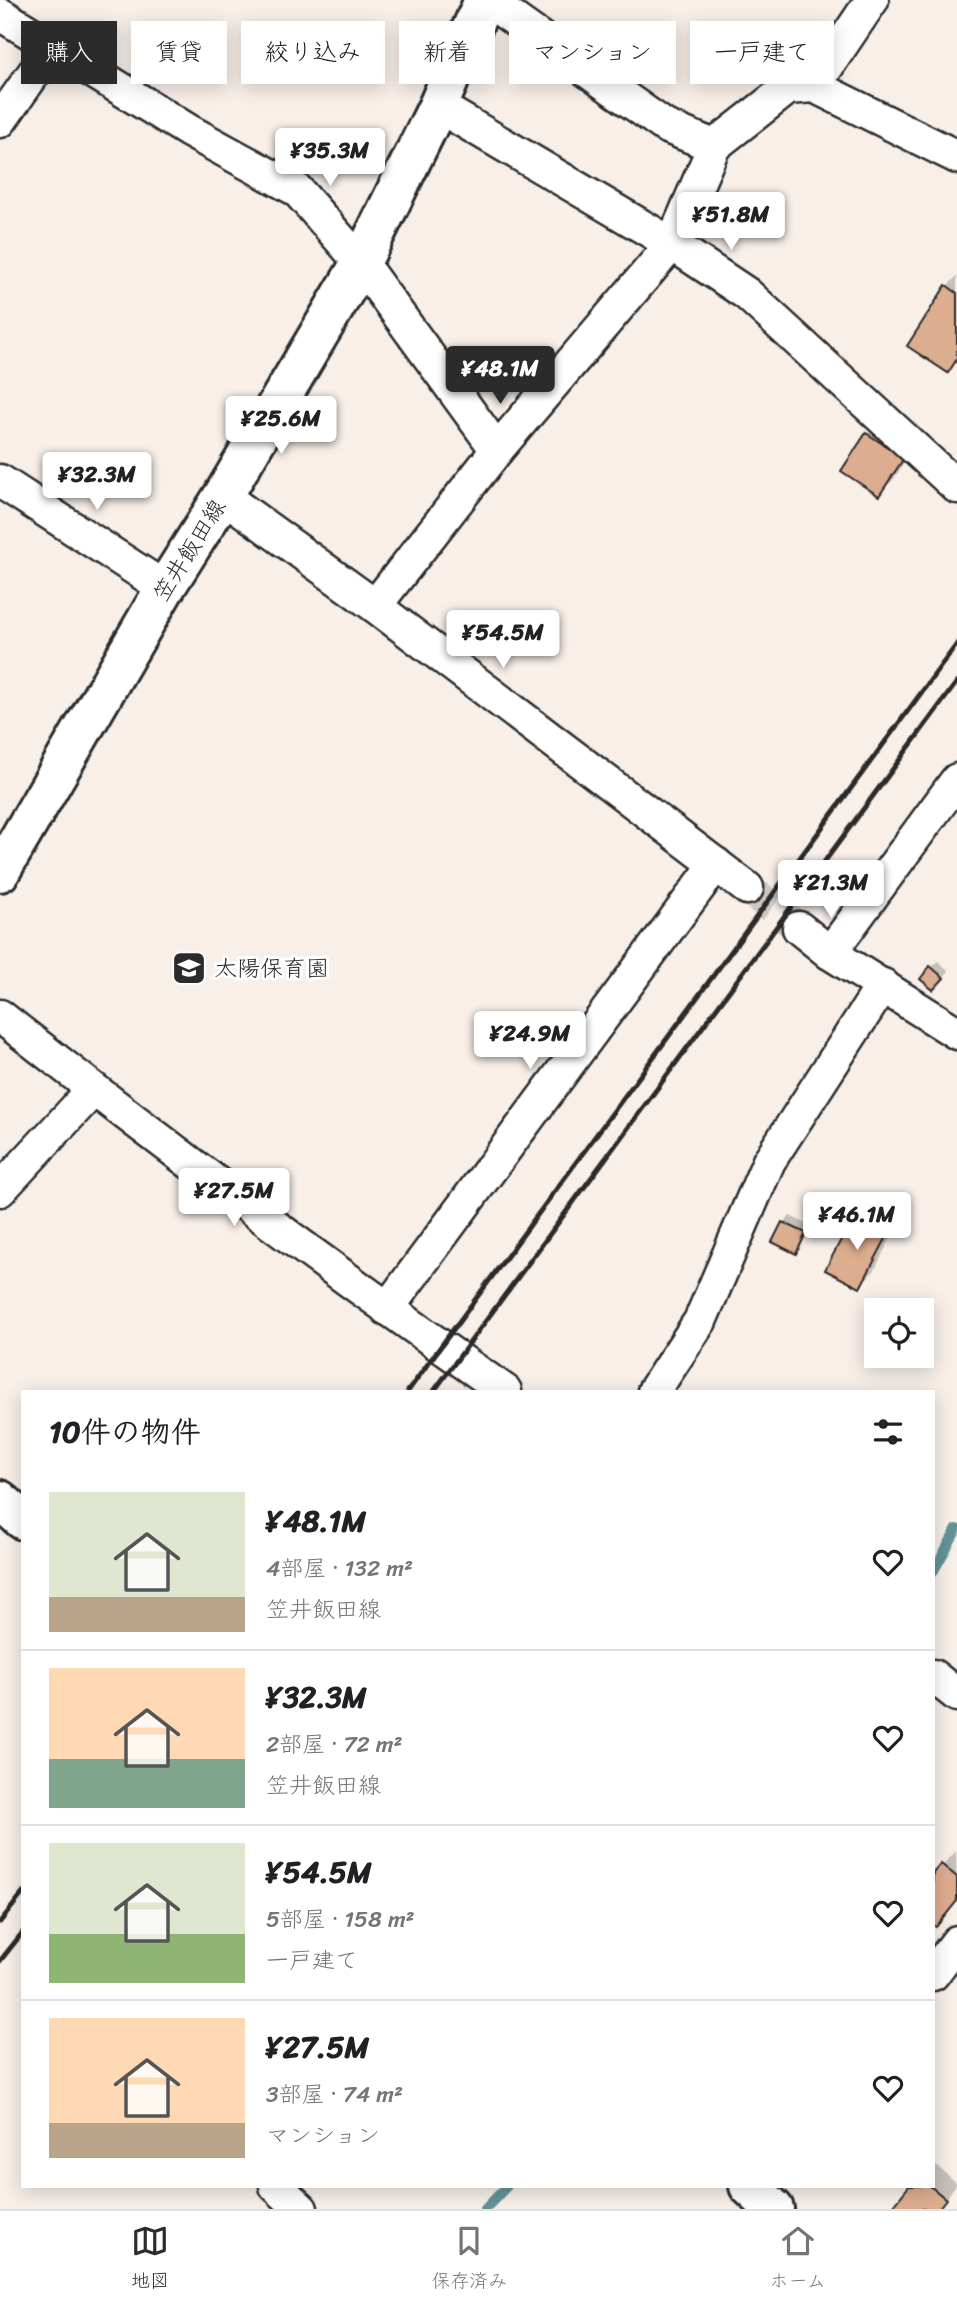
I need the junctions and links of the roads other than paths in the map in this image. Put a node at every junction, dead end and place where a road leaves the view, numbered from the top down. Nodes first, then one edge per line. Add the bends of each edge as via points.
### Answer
1 (486, 0) edge
2 (872, 0) edge
3 (0, 14) edge
4 (21, 27) edge
5 (26, 84) edge
6 (114, 84) edge
7 (814, 86) junction
8 (438, 106) junction
9 (0, 121) edge
10 (715, 146) junction
11 (957, 157) edge
12 (672, 244) junction
13 (361, 262) junction
14 (497, 450) junction
15 (0, 481) edge
16 (957, 487) edge
17 (223, 496) junction
18 (165, 588) junction
19 (376, 606) junction
20 (957, 780) edge
21 (716, 864) junction
22 (0, 872) edge
23 (747, 888) tunnel mouth
24 (799, 928) tunnel mouth
25 (830, 953) junction
26 (883, 985) junction
27 (0, 1016) edge
28 (957, 1033) edge
29 (93, 1090) junction
30 (0, 1190) edge
31 (387, 1309) junction
32 (504, 1390) edge
33 (655, 1390) edge
34 (0, 1500) edge
35 (21, 1518) edge
36 (935, 1678) edge
37 (957, 1695) edge
38 (957, 1942) edge
39 (935, 1971) edge
40 (278, 2188) edge
41 (301, 2209) edge

1 - 8 main road, 笠井飯田線
1 - 10 street via 665,126
2 - 7 street
3 - 4 street
5 - 9 street
6 - 13 street via 297,190
7 - 10 street via 788,88
7 - 11 street
8 - 12 street
8 - 13 main road, 笠井飯田線
10 - 12 street
12 - 14 street
12 - 16 street via 747,294
13 - 14 street
13 - 17 main road, 笠井飯田線
14 - 19 street
15 - 18 street
17 - 18 main road, 笠井飯田線
17 - 19 street
18 - 22 main road, 笠井飯田線
19 - 21 street
20 - 25 street
21 - 23 street
21 - 31 street
24 - 25 street
25 - 26 street
26 - 28 street
26 - 33 street via 769,1161 700,1321
27 - 29 street
29 - 30 street
29 - 31 street
31 - 32 street
34 - 35 main road
36 - 37 street
38 - 39 street
40 - 41 street

